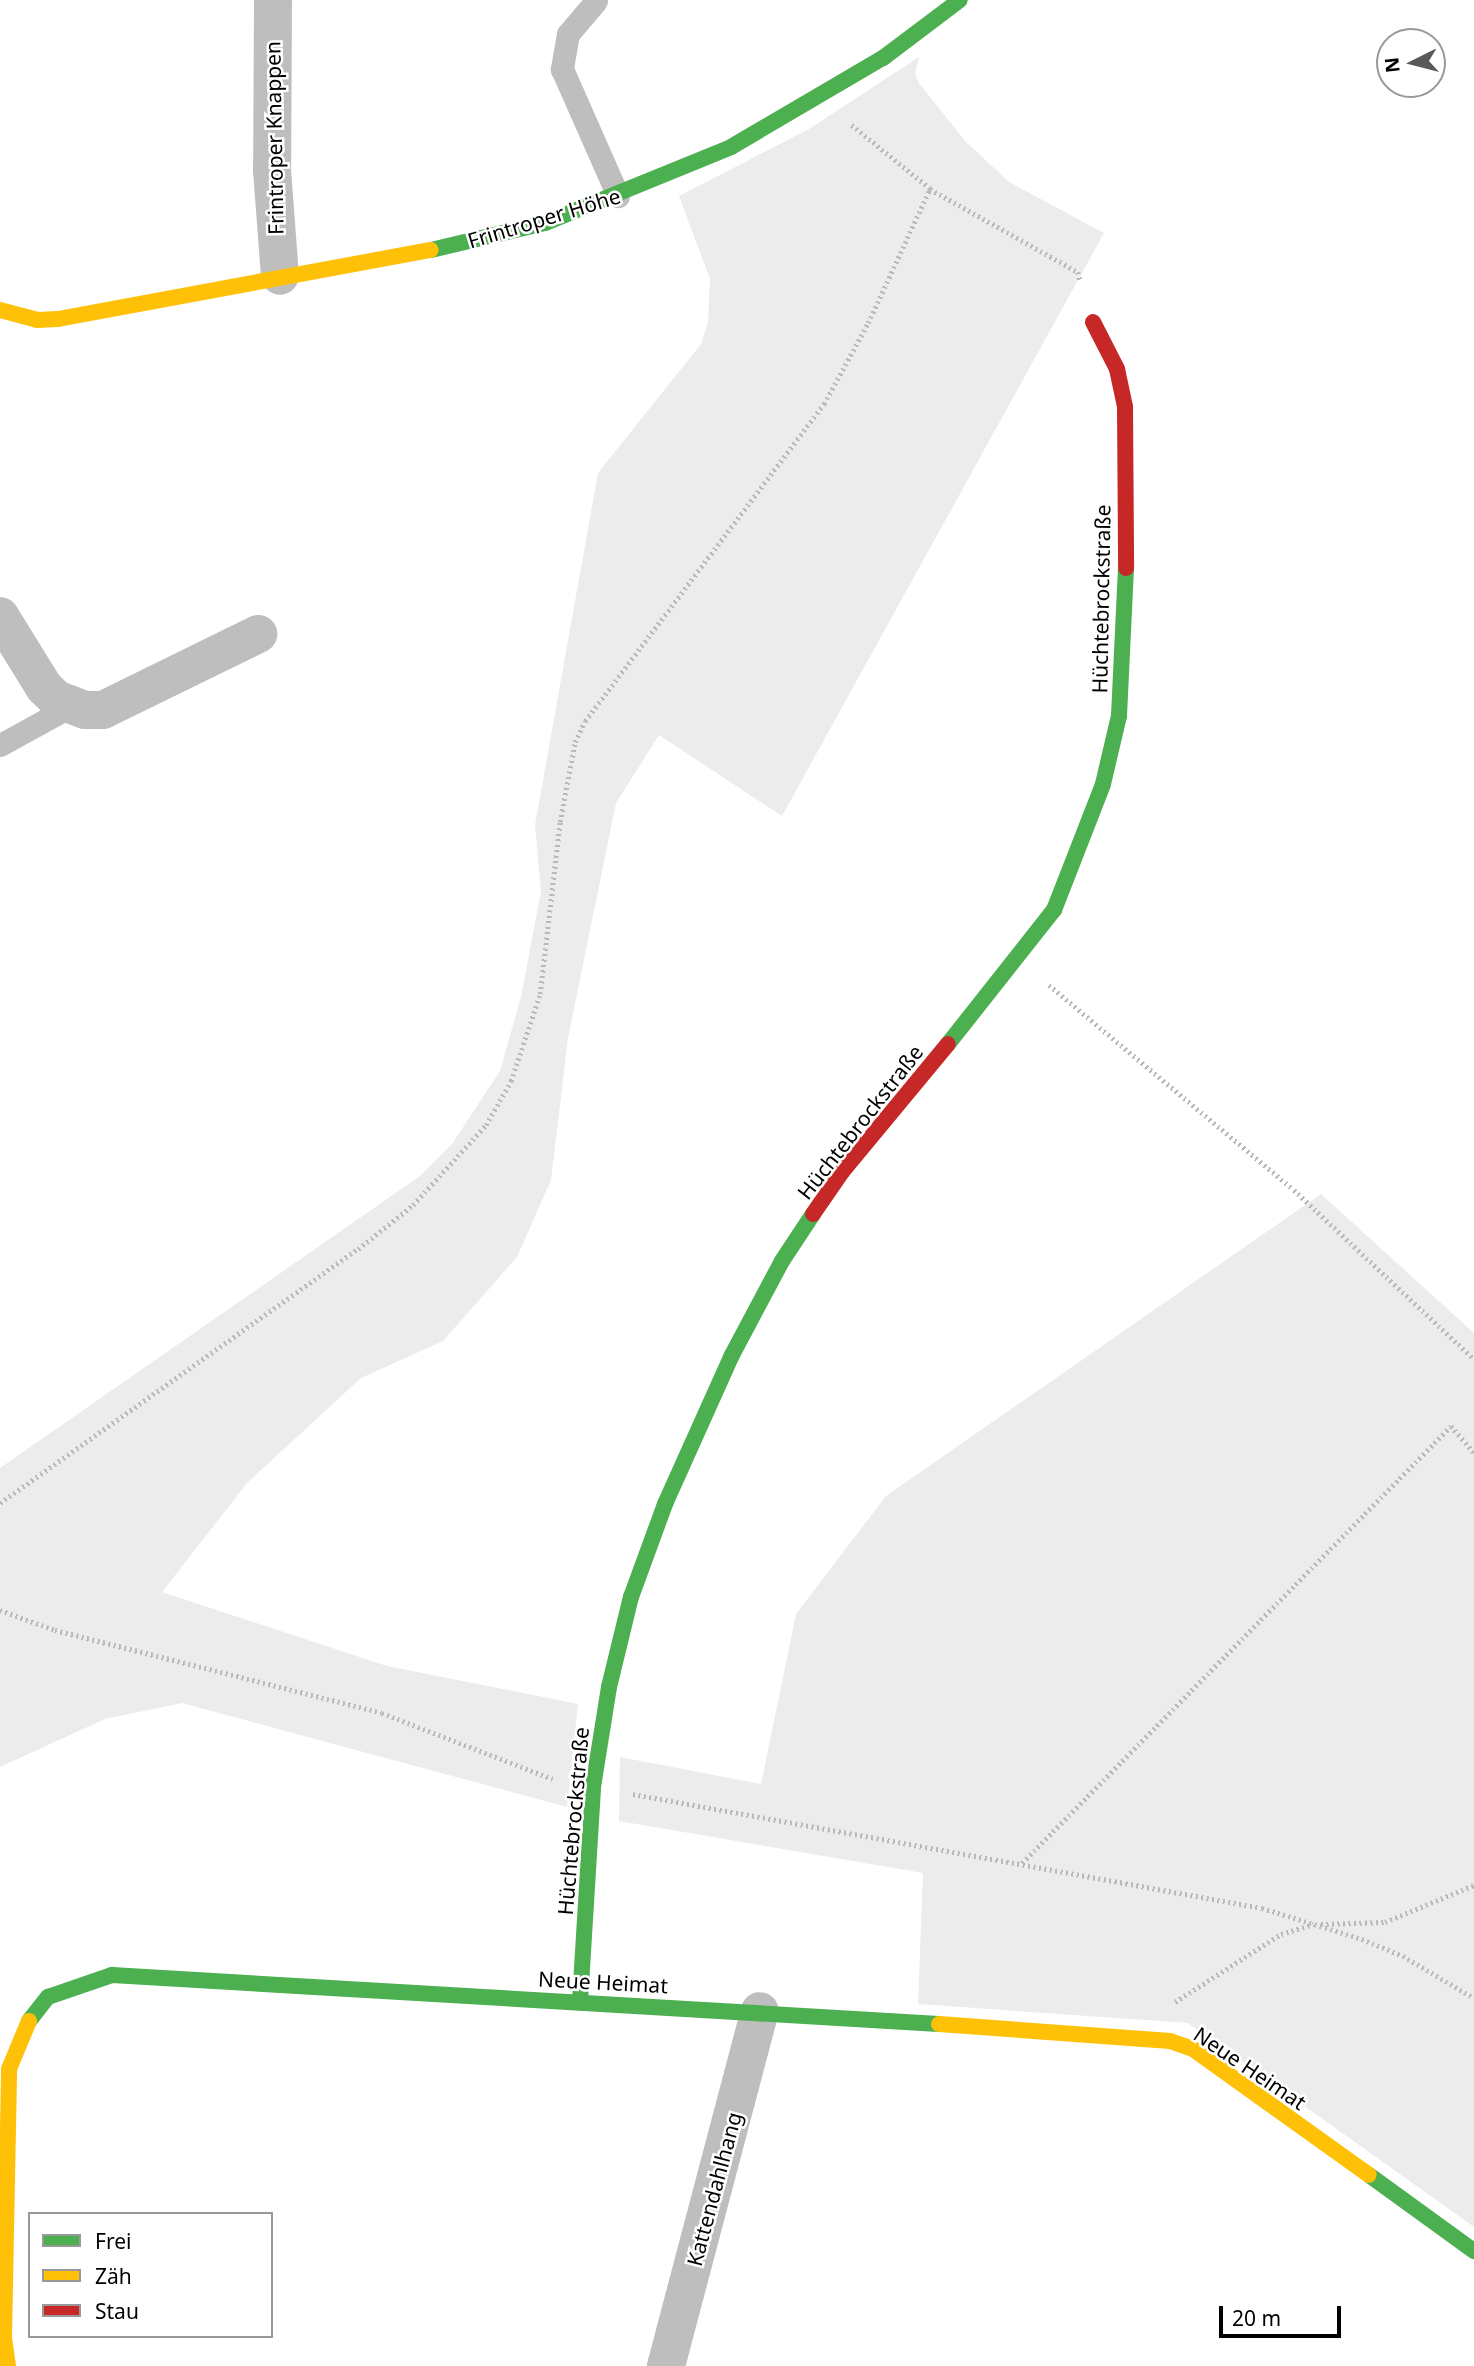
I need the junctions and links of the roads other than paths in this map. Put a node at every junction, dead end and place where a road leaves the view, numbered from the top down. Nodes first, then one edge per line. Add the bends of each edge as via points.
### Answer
1 (273, 0) edge
2 (960, 0) edge
3 (596, 1) edge
4 (618, 196) junction
5 (280, 276) junction
6 (0, 310) edge
7 (1093, 322) road end
8 (0, 617) edge
9 (258, 634) dead end
10 (71, 706) junction
11 (0, 745) edge
12 (580, 2001) junction
13 (760, 2011) junction
14 (1474, 2251) edge
15 (2, 2337) edge
16 (8, 2366) edge
17 (666, 2366) edge

1 - 5 street, Frintroper Knappen via 272,170
2 - 4 street, Frintroper Höhe via 825,95 732,147
3 - 4 lane via 568,34 562,69
4 - 5 street, Frintroper Höhe via 492,238
5 - 6 street, Frintroper Höhe via 58,318 30,319
7 - 12 street, Hüchtebrockstraße via 1117,369 1125,407 1126,638 1119,716 1103,784 1054,910 842,1172 782,1261 732,1354 665,1504 631,1597 608,1687 593,1787
8 - 10 street via 44,687
9 - 10 street via 103,710
10 - 11 lane
12 - 13 street, Neue Heimat
12 - 15 street, Neue Heimat via 112,1975 48,1997 22,2030 9,2069
13 - 14 street, Neue Heimat via 1143,2038 1193,2049
13 - 17 street, Kattendahlhang
15 - 16 street, Neue Heimat

